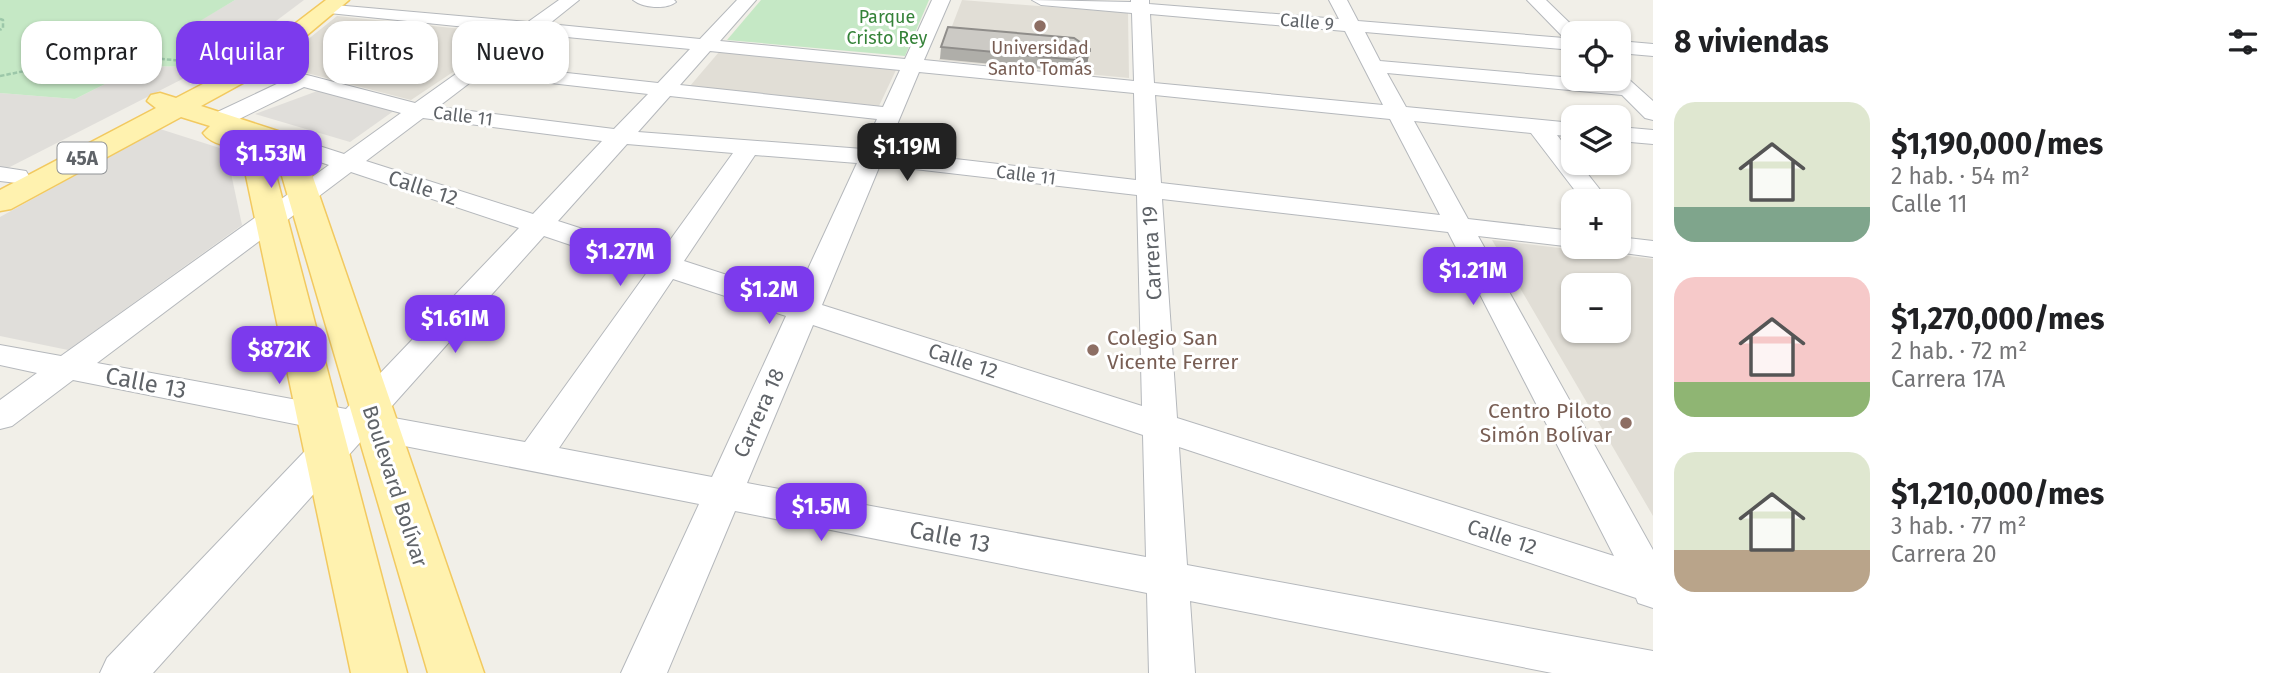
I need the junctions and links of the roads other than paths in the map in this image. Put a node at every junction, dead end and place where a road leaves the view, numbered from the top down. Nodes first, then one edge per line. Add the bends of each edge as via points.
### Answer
1 (570, 0) edge
2 (642, 0) edge
3 (747, 0) edge
4 (941, 0) edge
5 (1041, 0) edge
6 (1536, 0) edge
7 (667, 2) dead end
8 (329, 3) edge
9 (1140, 4) edge
10 (1345, 13) edge
11 (306, 21) edge
12 (476, 21) edge
13 (542, 21) edge
14 (1561, 24) edge
15 (569, 32) edge
16 (1561, 42) edge
17 (706, 45) junction
18 (1631, 48) edge
19 (1653, 50) edge
20 (912, 65) junction
21 (1373, 66) junction
22 (569, 79) edge
23 (1561, 80) edge
24 (309, 82) edge
25 (219, 84) edge
26 (219, 84) edge
27 (235, 84) edge
28 (247, 84) edge
29 (247, 84) edge
30 (294, 84) edge
31 (456, 84) edge
32 (1144, 88) junction
33 (665, 90) junction
34 (1629, 91) edge
35 (275, 93) junction
36 (162, 108) junction
37 (419, 111) junction
38 (1398, 112) junction
39 (1653, 113) edge
40 (891, 114) junction
41 (1538, 126) junction
42 (1561, 129) edge
43 (1631, 135) edge
44 (621, 137) junction
45 (1653, 137) edge
46 (274, 139) junction
47 (749, 147) junction
48 (872, 157) junction
49 (347, 163) junction
50 (6, 178) edge
51 (1149, 189) junction
52 (1587, 189) edge
53 (303, 196) junction
54 (0, 202) edge
55 (271, 219) junction
56 (538, 226) junction
57 (1459, 226) junction
58 (1561, 238) edge
59 (666, 266) junction
60 (804, 311) junction
61 (0, 355) edge
62 (68, 368) junction
63 (0, 417) edge
64 (355, 418) junction
65 (1160, 425) junction
66 (327, 454) junction
67 (534, 457) junction
68 (723, 494) junction
69 (1168, 579) junction
70 (1652, 587) edge
71 (1653, 672) edge
72 (123, 673) edge
73 (379, 673) edge
74 (456, 673) edge
75 (644, 673) edge
76 (1172, 673) edge

1 - 13 street
2 - 7 street
3 - 17 street
4 - 20 street, Carrera 18
5 - 9 street, Calle 9
6 - 14 street
8 - 11 main road, 45A
8 - 12 street
9 - 10 street, Calle 9
9 - 32 street, Carrera 19
10 - 16 street, Calle 9
10 - 21 street
15 - 17 street
17 - 20 street
17 - 33 street
18 - 19 street
20 - 32 street
20 - 40 street, Carrera 18
21 - 23 street
21 - 38 street
22 - 33 street
24 - 37 street, Calle 11
25 - 36 main road
26 - 36 main road, 45A
27 - 46 main road
28 - 35 street
29 - 35 street
30 - 35 street
31 - 37 street
32 - 38 street
32 - 51 street, Carrera 19
33 - 40 street
33 - 44 street
34 - 39 street
36 - 50 main road, 45A
36 - 54 main road, 45A
36 - 55 main road, Boulevard Bolívar via 252,149
37 - 44 street, Calle 11
37 - 49 street
38 - 41 street
38 - 57 street
40 - 48 street, Carrera 18
41 - 42 street
41 - 52 street
43 - 45 street
44 - 47 street, Calle 11
44 - 56 street
46 - 49 street, Calle 12
46 - 53 main road, Boulevard Bolívar via 291,157
47 - 48 street, Calle 11
47 - 59 street
48 - 51 street, Calle 11
48 - 60 street, Carrera 18
49 - 53 street
49 - 56 street, Calle 12
51 - 57 street, Calle 11
51 - 65 street, Carrera 19
53 - 55 street
53 - 64 main road, Boulevard Bolívar
55 - 62 street
55 - 64 main road, Boulevard Bolívar
56 - 59 street, Calle 12
56 - 64 street
57 - 58 street, Calle 11
57 - 70 street
59 - 60 street, Calle 12
59 - 67 street
60 - 65 street, Calle 12
60 - 68 street, Carrera 18
61 - 62 street, Calle 13
62 - 63 street
62 - 64 street, Calle 13
64 - 66 main road, Boulevard Bolívar
64 - 67 street, Calle 13
64 - 74 main road, Boulevard Bolívar
65 - 69 street, Carrera 19
65 - 70 street, Calle 12
66 - 72 street
66 - 73 main road, Boulevard Bolívar
67 - 68 street, Calle 13
68 - 69 street, Calle 13
68 - 75 street, Carrera 18
69 - 71 street, Calle 13
69 - 76 street, Carrera 19

